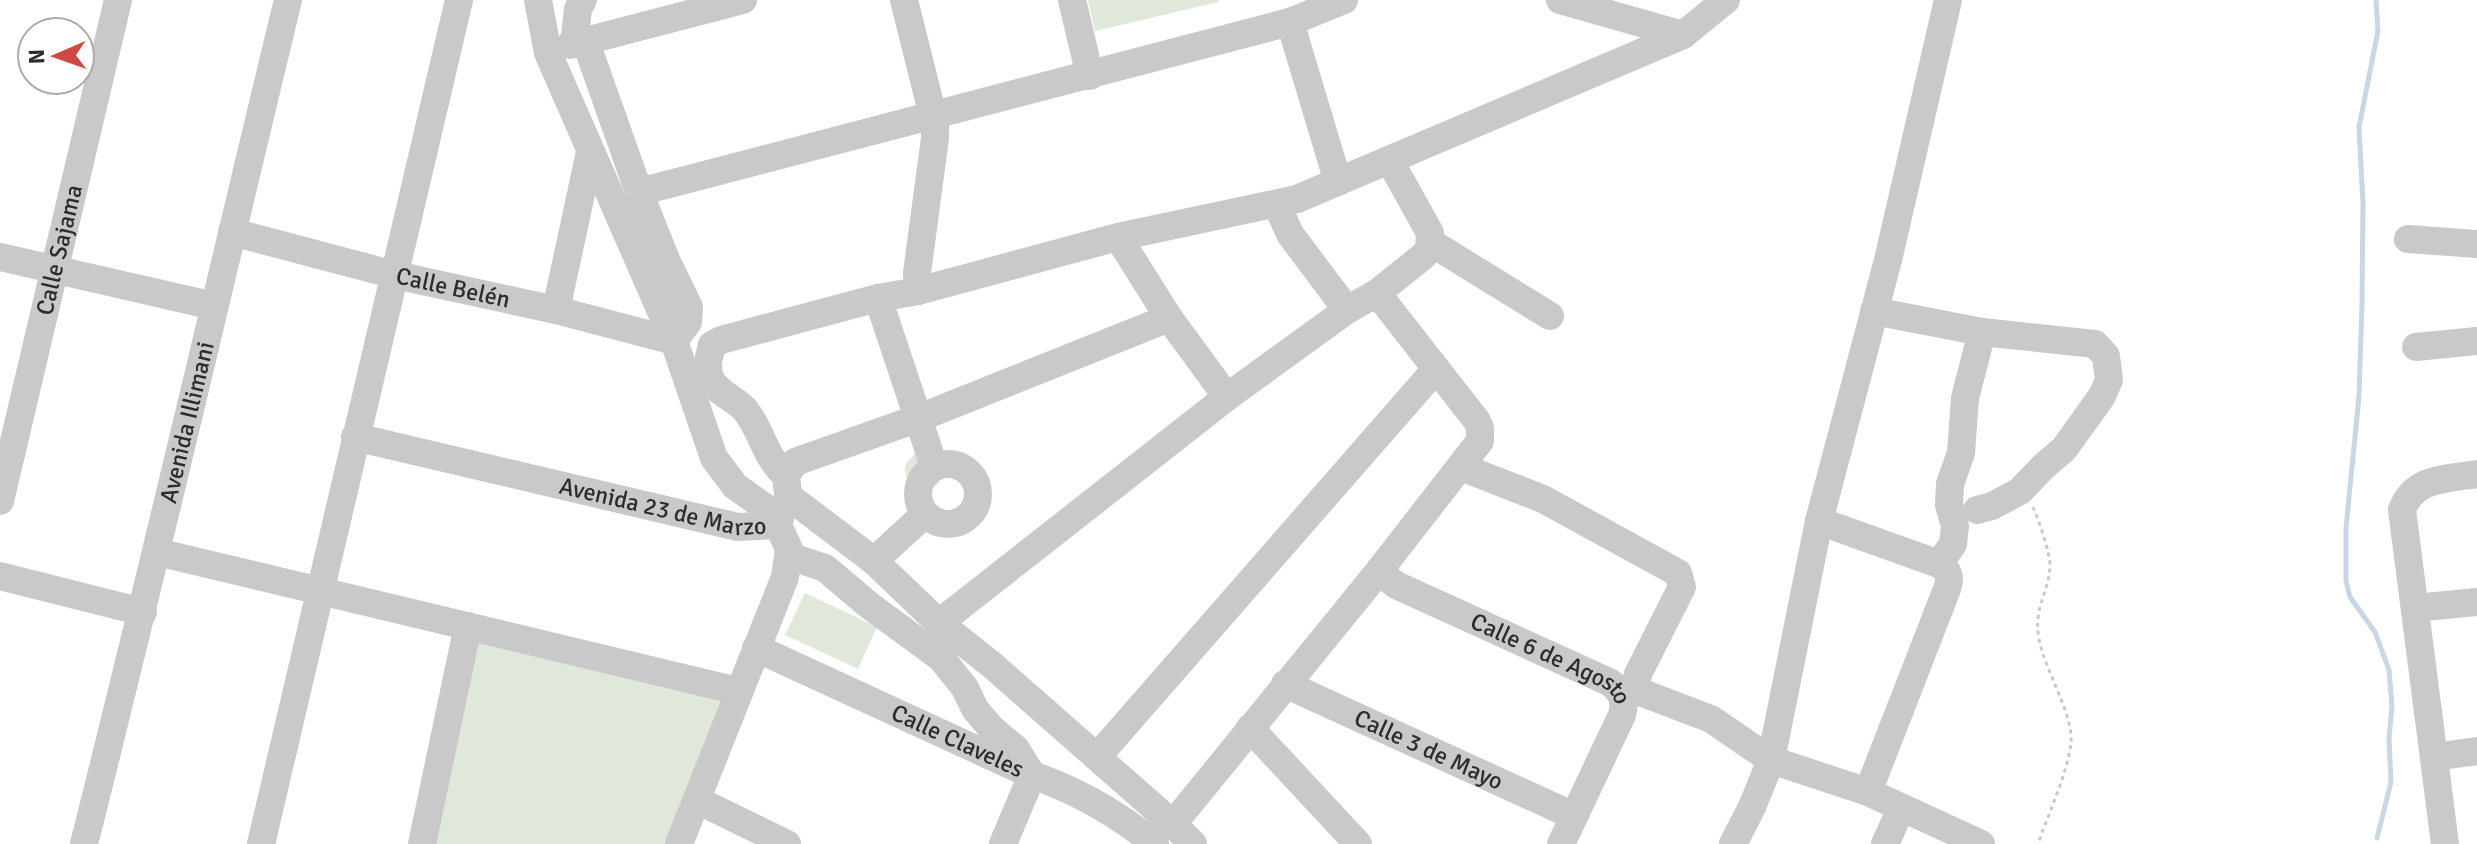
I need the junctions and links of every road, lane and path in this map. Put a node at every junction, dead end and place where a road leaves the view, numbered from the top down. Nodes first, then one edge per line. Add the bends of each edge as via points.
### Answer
1 (118, 0) edge
2 (288, 0) edge
3 (459, 0) edge
4 (538, 0) edge
5 (583, 0) edge
6 (743, 0) edge
7 (904, 0) edge
8 (1072, 0) edge
9 (1344, 0) edge
10 (1560, 0) edge
11 (1726, 0) edge
12 (1948, 0) edge
13 (674, 8) edge
14 (1290, 22) junction
15 (1683, 35) junction
16 (569, 46) junction
17 (1090, 76) junction
18 (934, 114) junction
19 (590, 152) junction
20 (1390, 161) junction
21 (1338, 182) junction
22 (639, 192) junction
23 (1277, 205) junction
24 (232, 232) junction
25 (1118, 237) junction
26 (2408, 239) dead end
27 (1430, 242) junction
28 (2477, 244) edge
29 (0, 257) edge
30 (56, 270) junction
31 (395, 275) junction
32 (918, 291) junction
33 (1377, 293) junction
34 (878, 298) junction
35 (214, 306) junction
36 (556, 310) junction
37 (1347, 310) junction
38 (1874, 311) junction
39 (1550, 316) dead end
40 (1169, 318) junction
41 (1982, 332) junction
42 (674, 341) junction
43 (2477, 341) edge
44 (2416, 347) dead end
45 (1436, 369) junction
46 (1227, 397) junction
47 (919, 418) junction
48 (9, 429) edge
49 (355, 437) junction
50 (934, 466) junction
51 (1461, 467) junction
52 (2477, 474) edge
53 (2020, 491) junction
54 (0, 501) edge
55 (783, 504) junction
56 (1977, 510) dead end
57 (925, 514) junction
58 (1819, 521) junction
59 (157, 552) junction
60 (789, 556) junction
61 (874, 561) junction
62 (1939, 564) junction
63 (1379, 571) junction
64 (0, 576) edge
65 (319, 590) junction
66 (2477, 602) edge
67 (2415, 608) junction
68 (143, 612) junction
69 (939, 623) junction
70 (468, 626) junction
71 (756, 648) junction
72 (992, 665) junction
73 (1285, 684) junction
74 (965, 688) junction
75 (738, 691) junction
76 (1628, 694) junction
77 (1250, 728) junction
78 (2477, 751) edge
79 (1097, 757) junction
80 (2434, 757) junction
81 (1771, 760) junction
82 (1032, 775) junction
83 (1868, 792) junction
84 (697, 800) junction
85 (1901, 809) junction
86 (1574, 816) junction
87 (1164, 834) edge
88 (84, 844) edge
89 (261, 844) edge
90 (422, 844) edge
91 (679, 844) edge
92 (787, 844) edge
93 (1003, 844) edge
94 (1193, 844) edge
95 (1358, 844) edge
96 (1561, 844) edge
97 (1733, 844) edge
98 (1885, 844) edge
99 (1981, 844) edge
100 (2038, 844) edge
101 (2445, 844) edge

1 - 30 street, Calle Sajama
2 - 24 street, Avenida Illimani
3 - 31 street
4 - 16 street
5 - 16 street
6 - 13 street
7 - 18 street
8 - 17 street
9 - 14 street
10 - 15 street
11 - 15 street
12 - 38 street
13 - 16 street
14 - 17 street
14 - 21 street
15 - 20 street
16 - 19 street
16 - 22 street
17 - 18 street
18 - 22 street
18 - 32 street
19 - 36 street
19 - 42 street
20 - 21 street
20 - 27 street
21 - 23 street
22 - 42 street via 689,307 688,322
23 - 25 street
23 - 37 street via 1290,234
24 - 31 street, Calle Belén
24 - 35 street, Avenida Illimani
25 - 32 street
25 - 40 street
26 - 28 street
27 - 33 street via 1422,257
27 - 39 street
29 - 30 street
30 - 35 street
30 - 48 street, Calle Sajama
31 - 36 street, Calle Belén
31 - 49 street
32 - 34 street
33 - 37 street
33 - 45 street
34 - 47 street
34 - 55 street via 712,345 710,378 747,412 772,463
35 - 59 street, Avenida Illimani
36 - 42 street, Calle Belén
37 - 46 street
38 - 41 street
38 - 58 street
40 - 46 street
40 - 47 street
41 - 53 street via 2095,344 2109,364 2102,396 2064,449
41 - 62 street via 1965,398 1961,453 1950,484 1953,544
42 - 55 street via 719,467 735,486
43 - 44 street
45 - 51 street via 1480,428 1480,441
45 - 79 street
46 - 69 street
47 - 50 street
47 - 55 street via 795,462
48 - 54 street, Calle Sajama
49 - 55 street, Avenida 23 de Marzo via 738,527
49 - 65 street
50 - 57 street via 918,488
50 - 57 street via 954,464 971,474 978,494 976,504 954,524 933,521
51 - 63 street
51 - 76 street via 1543,499 1678,573 1682,587
52 - 67 street via 2436,480 2406,498 2402,510
53 - 56 street
53 - 100 path via 2038,517 2050,566 2038,629 2071,735
55 - 60 street, Avenida 23 de Marzo
55 - 61 street
57 - 61 street
58 - 62 street
58 - 81 street
59 - 65 street
59 - 68 street, Avenida Illimani
60 - 71 street, Avenida 23 de Marzo
60 - 74 street via 825,568 941,658
61 - 69 street
62 - 83 street via 1950,583
63 - 73 street
63 - 76 street, Calle 6 de Agosto via 1396,585
64 - 68 street
65 - 70 street
65 - 89 street
66 - 67 street
67 - 80 street
68 - 88 street, Avenida Illimani
69 - 72 street
70 - 75 street
70 - 90 street
71 - 75 street, Avenida 23 de Marzo
71 - 82 street, Calle Claveles
72 - 74 street
72 - 79 street
73 - 77 street
73 - 86 street, Calle 3 de Mayo
74 - 82 street via 975,709 1016,749
75 - 84 street, Avenida 23 de Marzo
76 - 81 street via 1711,719
76 - 86 street, Calle 6 de Agosto
77 - 87 street
77 - 95 street
78 - 80 street
79 - 87 street
80 - 101 street
81 - 83 street
81 - 97 street
82 - 87 street, Calle Claveles via 1060,785 1137,830
82 - 93 street
83 - 85 street
84 - 91 street, Avenida 23 de Marzo
84 - 92 street
85 - 98 street
85 - 99 street
86 - 96 street, Calle 6 de Agosto
87 - 94 street

